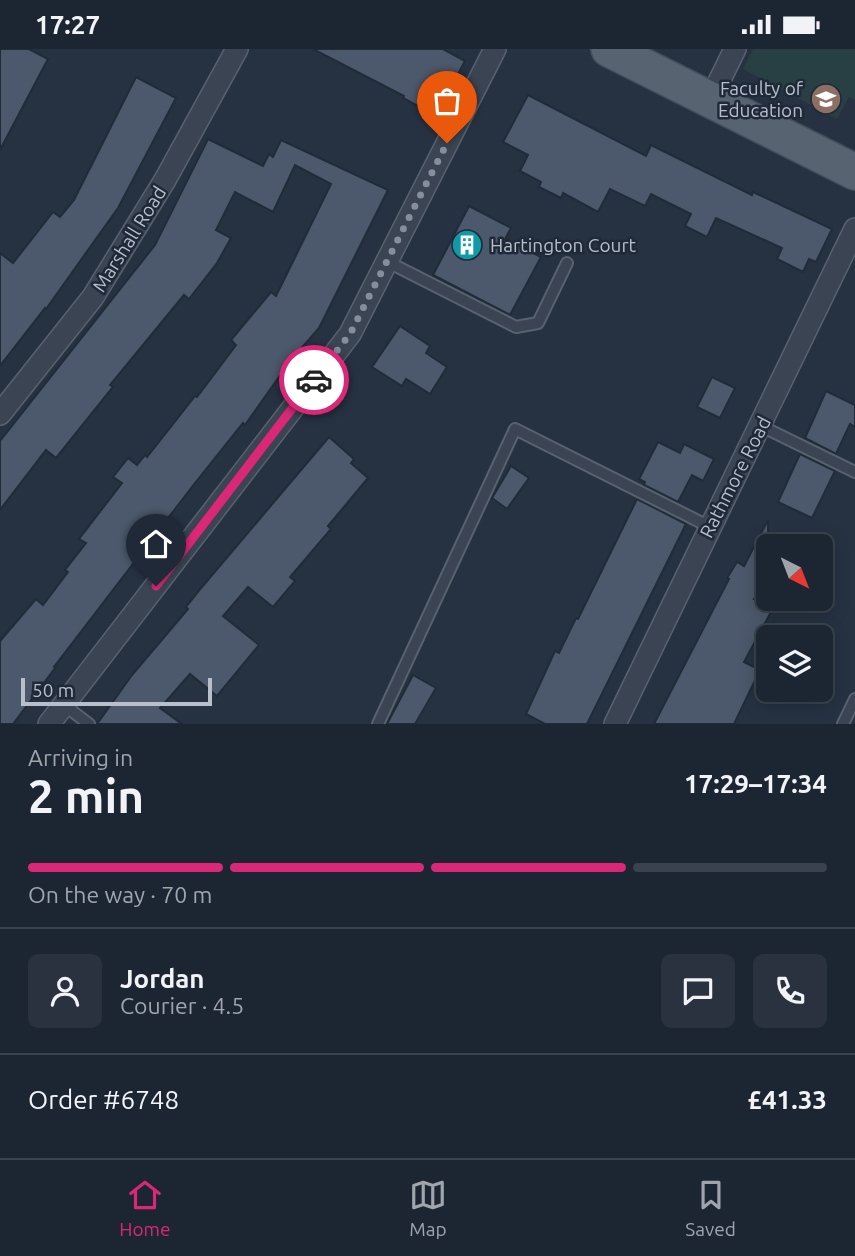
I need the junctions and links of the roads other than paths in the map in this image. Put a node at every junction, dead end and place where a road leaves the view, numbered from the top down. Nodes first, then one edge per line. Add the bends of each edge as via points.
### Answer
1 (237, 49) edge
2 (495, 49) edge
3 (609, 49) edge
4 (734, 49) edge
5 (710, 100) junction
6 (855, 172) edge
7 (855, 229) edge
8 (386, 261) junction
9 (567, 263) dead end
10 (0, 414) edge
11 (761, 426) junction
12 (855, 472) edge
13 (710, 527) junction
14 (855, 699) edge
15 (64, 705) junction
16 (49, 724) edge
17 (89, 724) edge
18 (377, 724) edge
19 (615, 724) edge
20 (843, 724) edge

1 - 10 street, Marshall Road via 165,180 93,297
2 - 8 street
3 - 5 main road
4 - 5 street
5 - 6 main road
7 - 11 street, Rathmore Road
8 - 9 lane via 516,327 538,323
8 - 15 street via 350,334
11 - 12 lane
11 - 13 street, Rathmore Road
13 - 18 lane via 515,429
13 - 19 street, Rathmore Road
14 - 20 lane
15 - 16 street
15 - 17 lane

